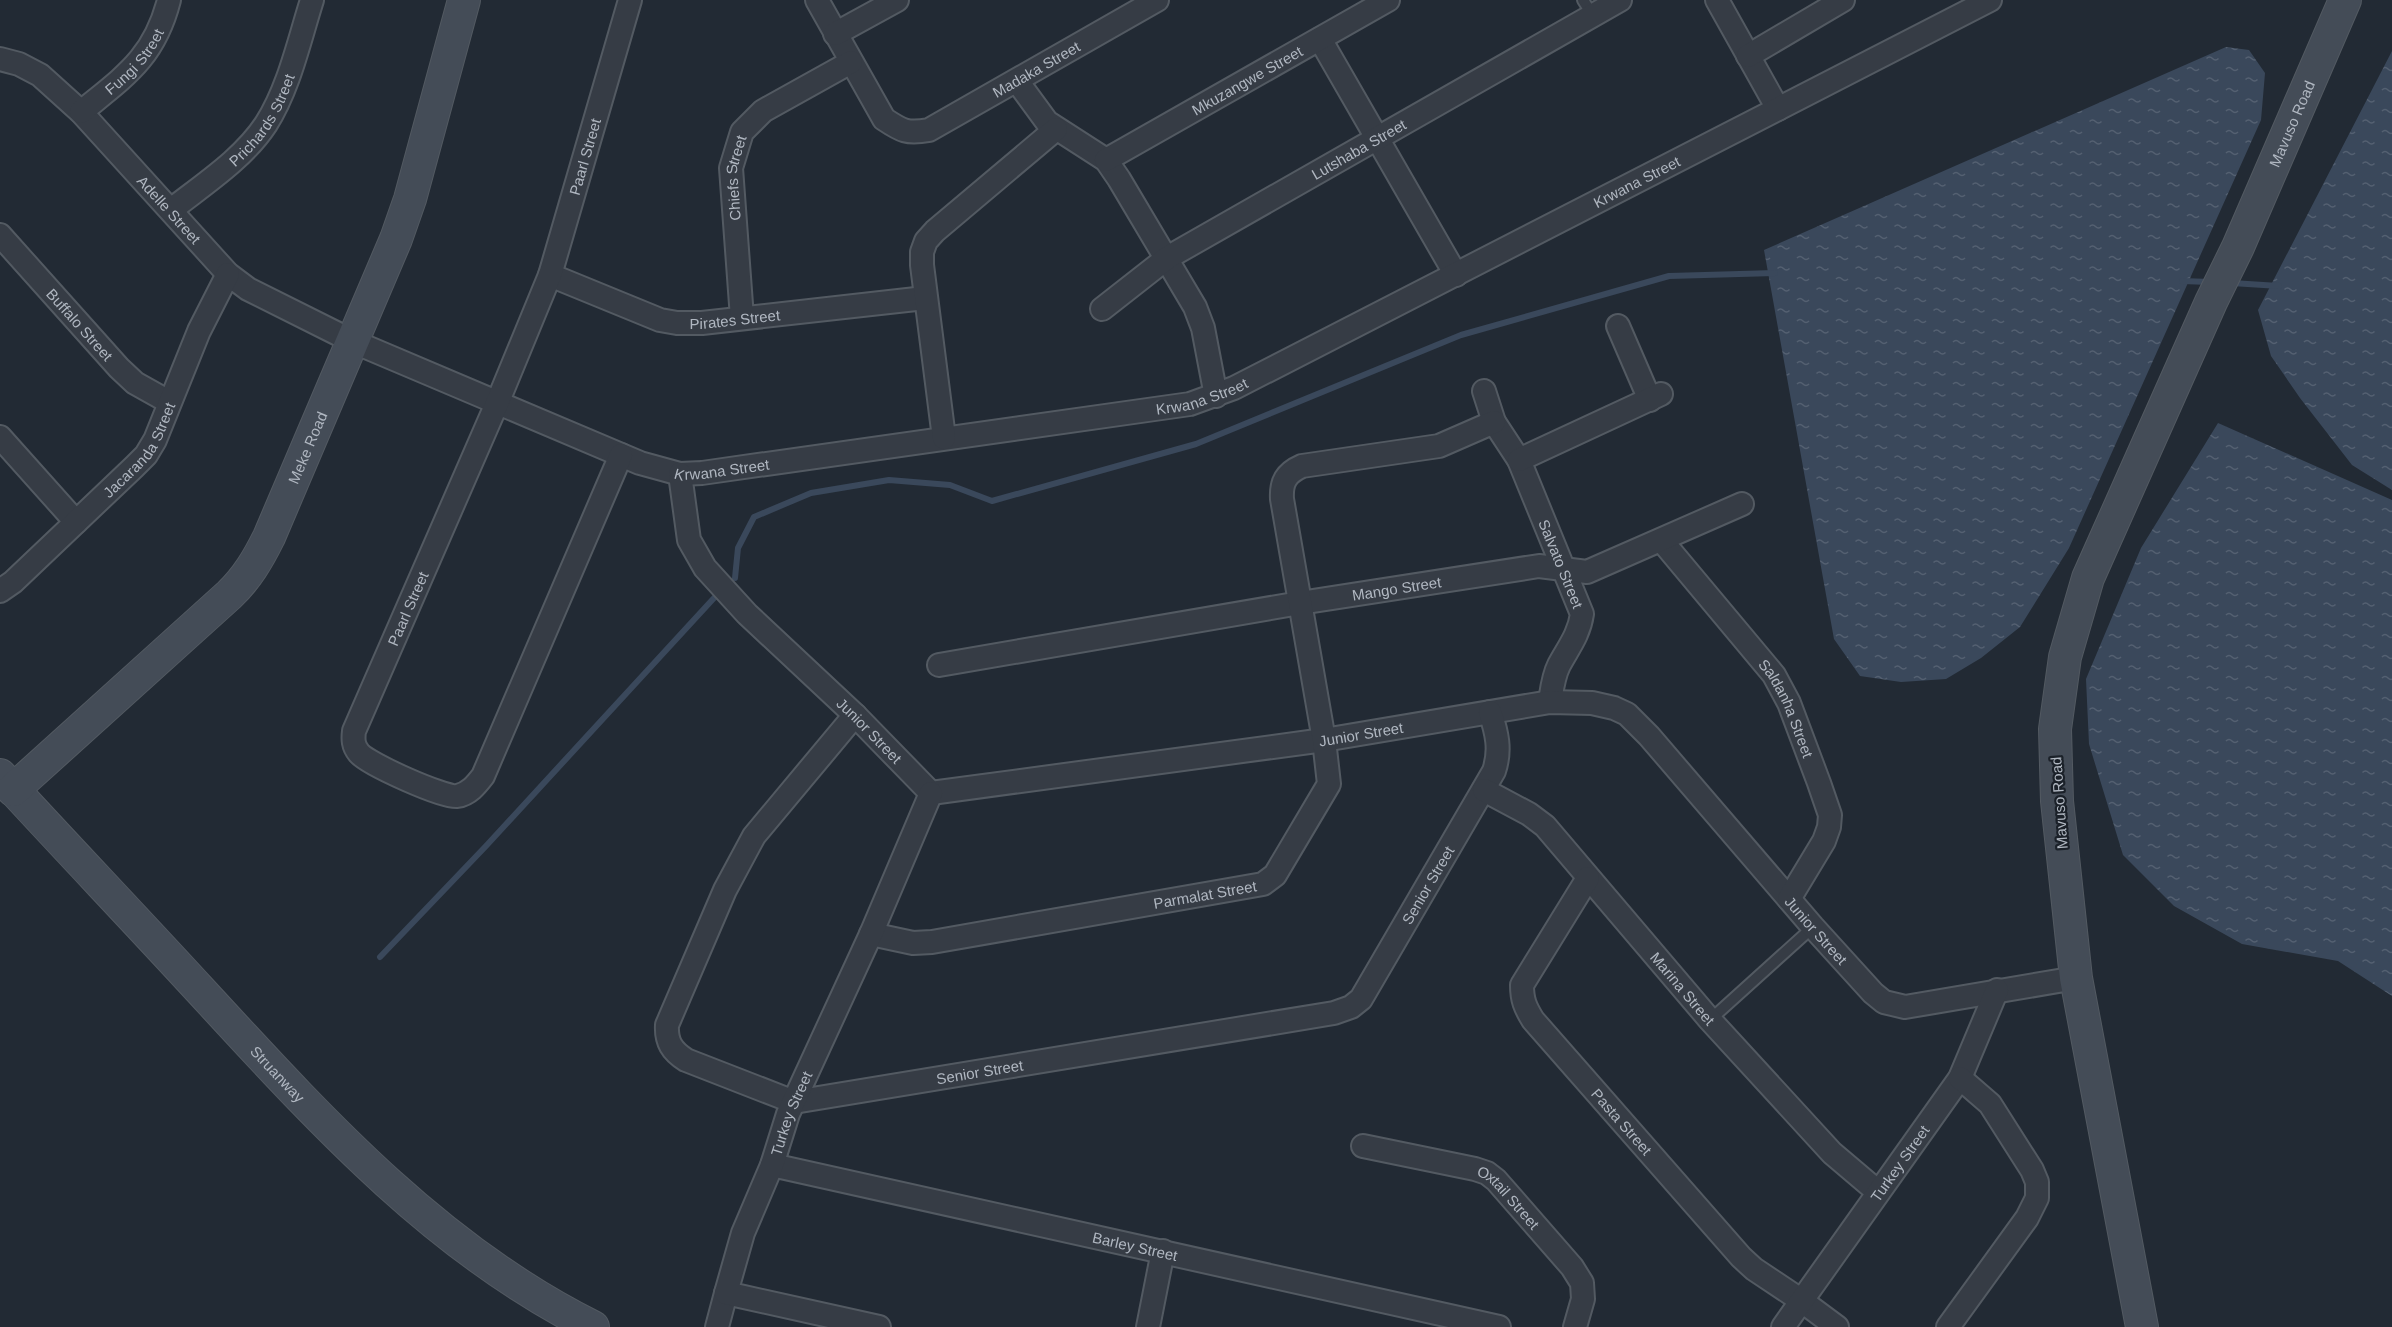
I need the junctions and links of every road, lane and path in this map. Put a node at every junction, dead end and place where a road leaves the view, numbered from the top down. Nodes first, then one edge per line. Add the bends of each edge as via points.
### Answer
1 (169, 0) edge
2 (312, 0) edge
3 (464, 0) edge
4 (630, 0) edge
5 (817, 0) edge
6 (897, 0) edge
7 (1157, 0) edge
8 (1388, 0) edge
9 (1620, 0) edge
10 (1717, 0) edge
11 (1843, 0) edge
12 (1990, 0) edge
13 (2346, 0) edge
14 (1588, 8) edge
15 (835, 34) junction
16 (1320, 39) junction
17 (1748, 56) junction
18 (0, 59) edge
19 (851, 62) junction
20 (1017, 81) junction
21 (1778, 109) junction
22 (81, 112) junction
23 (1056, 129) junction
24 (1378, 138) junction
25 (1106, 159) junction
26 (171, 210) junction
27 (0, 236) edge
28 (1167, 258) junction
29 (228, 274) junction
30 (1456, 274) junction
31 (550, 275) junction
32 (925, 298) junction
33 (1102, 309) dead end
34 (742, 318) junction
35 (1618, 326) dead end
36 (352, 341) junction
37 (1484, 391) dead end
38 (1216, 396) junction
39 (498, 401) junction
40 (169, 402) junction
41 (1494, 422) junction
42 (0, 437) edge
43 (944, 438) junction
44 (621, 455) junction
45 (1519, 460) junction
46 (680, 474) junction
47 (1742, 504) dead end
48 (76, 522) junction
49 (1662, 541) junction
50 (1566, 571) junction
51 (0, 591) edge
52 (1300, 603) junction
53 (939, 665) dead end
54 (1550, 702) junction
55 (1490, 712) junction
56 (855, 715) junction
57 (1324, 740) junction
58 (7, 786) edge
59 (1484, 790) junction
60 (931, 793) junction
61 (1588, 878) junction
62 (1789, 899) junction
63 (1813, 927) junction
64 (871, 934) junction
65 (2076, 978) junction
66 (1997, 990) junction
67 (1710, 1020) junction
68 (1960, 1078) junction
69 (794, 1102) junction
70 (1363, 1146) dead end
71 (772, 1165) junction
72 (1878, 1192) junction
73 (1163, 1251) junction
74 (726, 1293) junction
75 (1802, 1301) junction
76 (593, 1327) edge
77 (717, 1327) edge
78 (879, 1327) edge
79 (1148, 1327) edge
80 (1499, 1327) edge
81 (1575, 1327) edge
82 (1783, 1327) edge
83 (1837, 1327) edge
84 (1948, 1327) edge
85 (2142, 1327) edge

1 - 22 street, Fungi Street via 145,56
2 - 26 street, Prichards Street via 282,92 266,124 231,162
3 - 36 street, Meke Road via 410,199
4 - 31 street, Paarl Street
5 - 15 street
6 - 15 street
7 - 20 street, Madaka Street
8 - 16 street, Mkuzangwe Street
9 - 14 street, Lutshaba Street
10 - 17 street
11 - 17 street
12 - 21 street, Krwana Street
13 - 65 street, Mavuso Road via 2088,578 2065,657 2055,729 2057,801
14 - 24 street, Lutshaba Street
15 - 19 street
16 - 24 street
16 - 25 street, Mkuzangwe Street
17 - 21 street
18 - 22 street, Adelle Street via 40,75
19 - 20 street, Madaka Street via 885,119 912,133 929,130
19 - 34 street, Chiefs Street via 762,111 742,132 731,176
20 - 23 street
21 - 30 street, Krwana Street
22 - 26 street, Adelle Street
23 - 25 street
23 - 32 street via 926,241 922,252
24 - 28 street, Lutshaba Street
24 - 30 street
25 - 28 street
26 - 29 street, Adelle Street
27 - 40 street, Buffalo Street via 118,368 135,383
28 - 33 street, Lutshaba Street
28 - 38 street via 1199,318
29 - 36 street, Adelle Street via 248,289
29 - 40 street, Jacaranda Street
30 - 38 street, Krwana Street
31 - 34 street, Pirates Street via 660,321 694,323
31 - 39 street, Paarl Street
32 - 34 street, Pirates Street
32 - 43 street
35 - 45 street via 1655,397
36 - 39 street, Krwana Street
36 - 58 street, Meke Road via 269,537 243,582
37 - 41 street, Salvato Street
38 - 43 street, Krwana Street via 1178,406
39 - 44 street, Krwana Street
39 - 44 street, Paarl Street via 354,731 353,744 359,753 383,768 443,794 456,796 476,786
40 - 48 street, Jacaranda Street via 146,455
41 - 45 street, Salvato Street
41 - 52 street, Parmalat Street via 1439,446 1302,466 1285,477 1281,486
42 - 48 street
43 - 46 street, Krwana Street
44 - 46 street, Krwana Street
45 - 50 street, Salvato Street
46 - 56 street, Junior Street via 689,540 705,568 747,614
47 - 49 street, Mango Street
48 - 51 street, Jacaranda Street
49 - 50 street, Mango Street via 1587,572
49 - 62 street, Saldanha Street via 1774,675 1789,703 1819,783 1830,815 1829,827
50 - 52 street, Mango Street via 1539,566
50 - 54 street, Salvato Street via 1582,614 1574,642 1556,672
52 - 53 street, Mango Street
52 - 57 street, Parmalat Street
54 - 55 street, Junior Street
54 - 62 street, Junior Street via 1592,703 1628,714
55 - 57 street, Junior Street
55 - 59 street, Senior Street via 1498,737 1498,758
56 - 60 street, Junior Street
56 - 69 street via 754,836 725,890 667,1025 668,1042 676,1054
57 - 60 street, Junior Street
57 - 64 street, Parmalat Street via 1329,784 1275,875 1263,884 932,942 913,943
58 - 76 street, Struanway via 297,1096 368,1166 481,1260 552,1306
59 - 61 street, Marina Street via 1545,826
59 - 69 street, Senior Street via 1361,999 1351,1007 1334,1014
60 - 64 street, Turkey Street
61 - 67 street, Marina Street
61 - 75 street, Pasta Street via 1522,985 1525,1008 1741,1257
62 - 63 street, Junior Street
63 - 66 street, Junior Street via 1884,1002 1905,1006
63 - 67 lane
64 - 69 street, Turkey Street
65 - 66 street, Junior Street
65 - 85 street, Mavuso Road
66 - 68 street, Turkey Street
67 - 72 street, Marina Street via 1832,1153
68 - 72 street, Turkey Street
68 - 84 street via 1990,1104 2032,1170 2037,1198 2027,1218
69 - 71 street, Turkey Street
70 - 81 street, Oxtail Street via 1475,1169 1496,1180 1582,1283 1583,1299
71 - 73 street, Barley Street
71 - 74 street, Turkey Street via 753,1203
72 - 75 street, Turkey Street
73 - 79 street
73 - 80 street, Barley Street
74 - 77 street, Turkey Street
74 - 78 street
75 - 82 street, Turkey Street
75 - 83 street, Pasta Street

